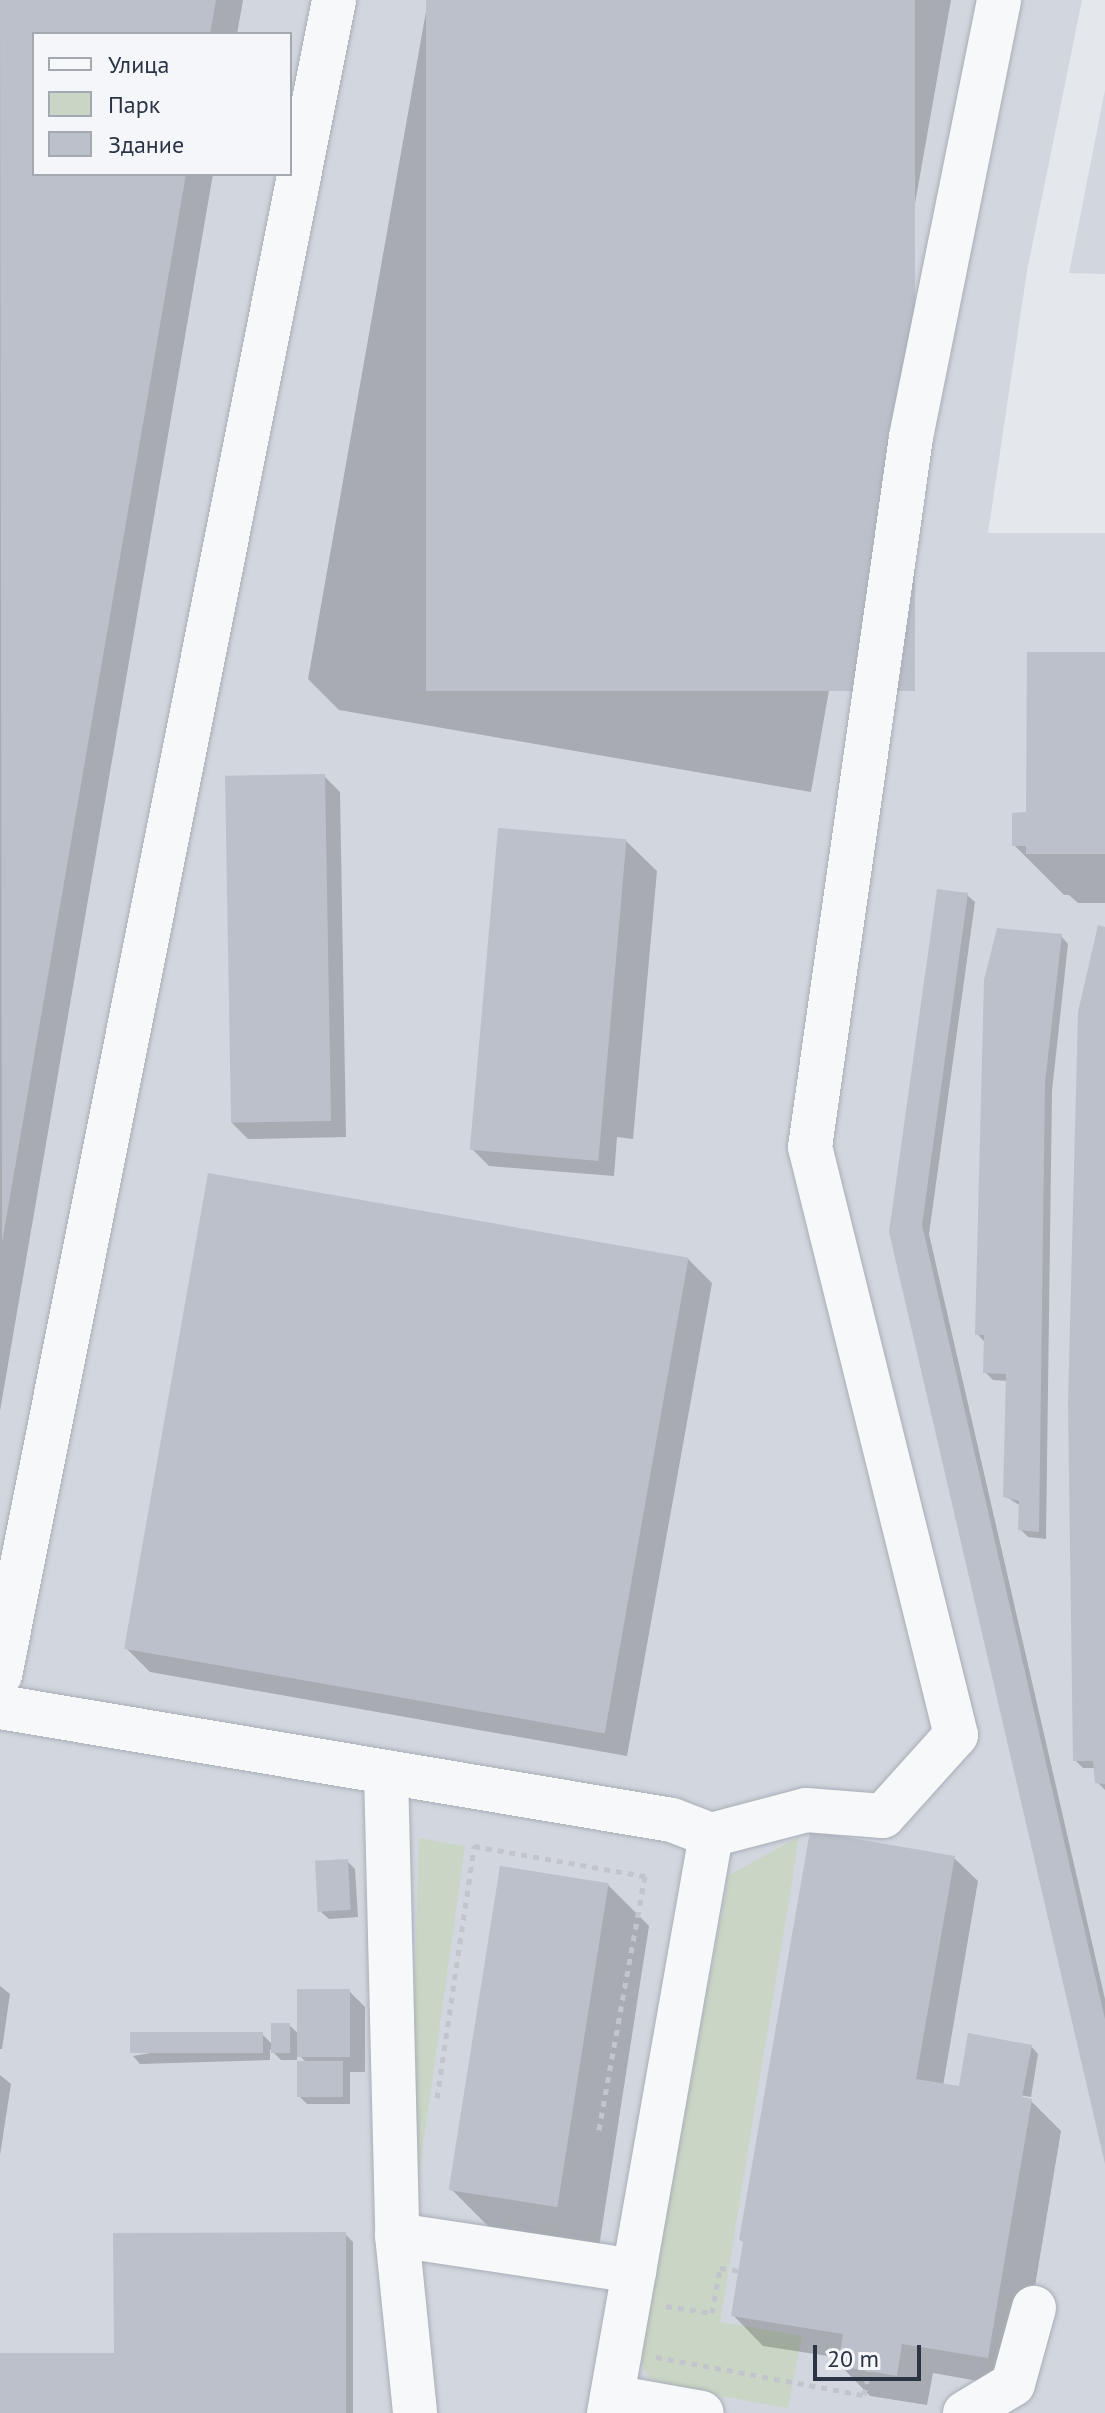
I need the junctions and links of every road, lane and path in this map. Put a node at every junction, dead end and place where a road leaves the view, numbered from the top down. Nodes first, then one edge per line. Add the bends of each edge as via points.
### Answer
1 (334, 0) edge
2 (999, 0) edge
3 (0, 1675) edge
4 (0, 1707) edge
5 (386, 1772) junction
6 (711, 1835) junction
7 (435, 2112) dead end
8 (598, 2135) dead end
9 (397, 2235) junction
10 (739, 2271) dead end
11 (632, 2286) junction
12 (1034, 2308) dead end
13 (620, 2351) junction
14 (869, 2371) dead end
15 (611, 2405) edge
16 (415, 2413) edge
17 (702, 2413) edge
18 (965, 2413) edge

1 - 3 lane
2 - 6 lane via 911,437 810,1147 956,1735 883,1816 806,1810
4 - 5 lane
5 - 6 lane via 672,1820
5 - 9 lane
6 - 11 lane
7 - 8 path via 474,1846 645,1876
9 - 11 lane
9 - 16 lane
10 - 11 path via 720,2268 712,2313
11 - 13 lane
12 - 18 lane via 1013,2384
13 - 14 path via 864,2395
13 - 15 lane
15 - 17 lane

